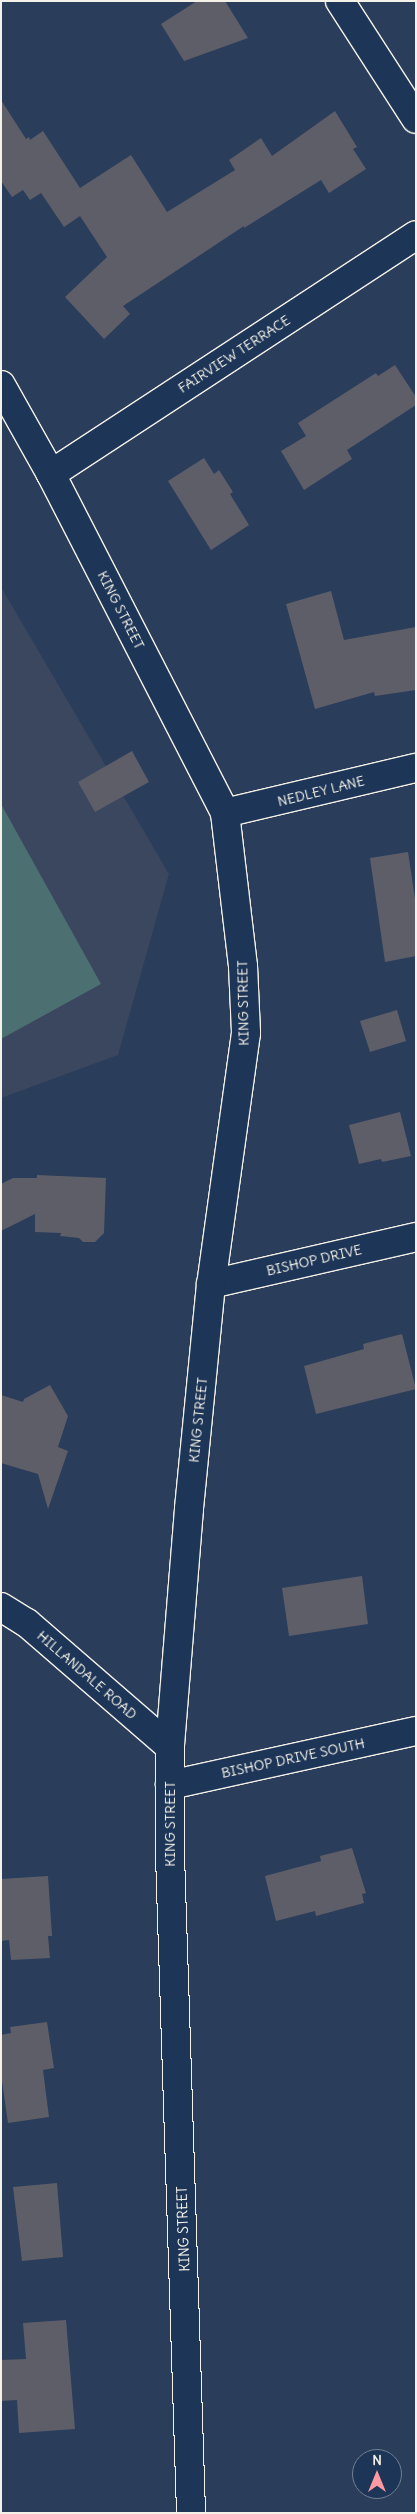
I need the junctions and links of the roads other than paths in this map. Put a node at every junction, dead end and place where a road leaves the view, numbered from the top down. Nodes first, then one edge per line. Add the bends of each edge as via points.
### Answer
1 (340, 1) edge
2 (416, 119) edge
3 (416, 235) edge
4 (1, 385) edge
5 (51, 474) junction
6 (416, 768) edge
7 (225, 813) junction
8 (416, 1236) edge
9 (211, 1284) junction
10 (1, 1607) edge
11 (416, 1731) edge
12 (170, 1747) junction
13 (170, 1785) junction
14 (191, 2513) edge

1 - 2 main road
3 - 5 main road, FAIRVIEW TERRACE
4 - 5 main road, KING STREET
5 - 7 main road, KING STREET
6 - 7 main road, NEDLEY LANE
7 - 9 main road, KING STREET via 243,966 246,1033
8 - 9 main road, BISHOP DRIVE
9 - 12 main road, KING STREET
10 - 12 main road, HILLANDALE ROAD via 27,1623
11 - 13 main road, BISHOP DRIVE SOUTH
12 - 13 main road, KING STREET
13 - 14 main road, KING STREET

